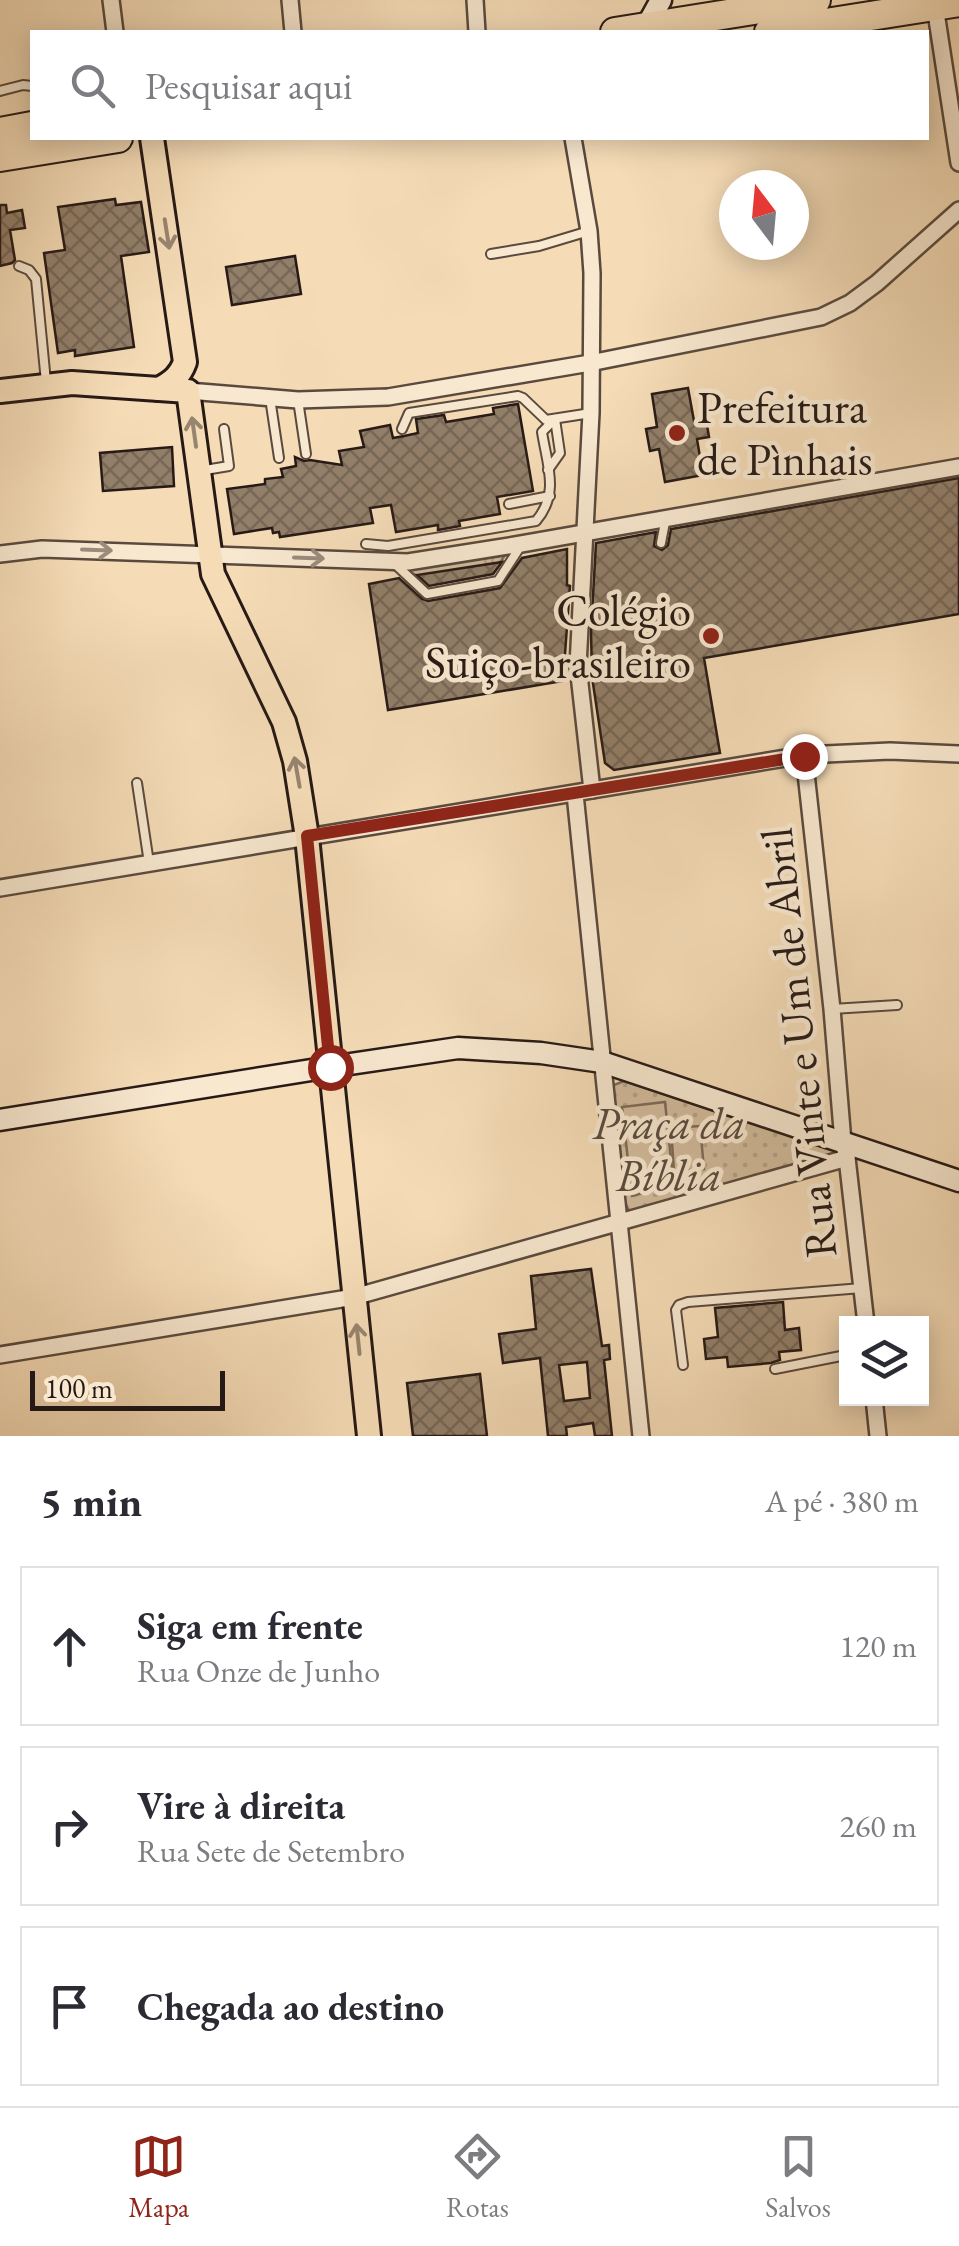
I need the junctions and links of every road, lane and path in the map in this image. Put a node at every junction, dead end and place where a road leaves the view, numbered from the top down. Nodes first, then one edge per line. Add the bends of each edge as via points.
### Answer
1 (111, 0) edge
2 (290, 0) edge
3 (474, 0) edge
4 (661, 0) edge
5 (816, 0) edge
6 (947, 4) edge
7 (646, 28) junction
8 (115, 30) edge
9 (293, 30) edge
10 (477, 30) edge
11 (630, 30) edge
12 (782, 30) edge
13 (30, 86) edge
14 (0, 90) edge
15 (30, 126) edge
16 (0, 132) edge
17 (105, 140) edge
18 (152, 140) edge
19 (573, 140) edge
20 (0, 156) edge
21 (959, 164) edge
22 (959, 210) edge
23 (589, 231) junction
24 (491, 254) dead end
25 (19, 266) dead end
26 (590, 362) junction
27 (46, 385) junction
28 (159, 389) junction
29 (0, 391) edge
30 (188, 391) junction
31 (270, 398) junction
32 (298, 400) junction
33 (591, 412) junction
34 (554, 419) junction
35 (224, 429) dead end
36 (402, 429) dead end
37 (306, 454) dead end
38 (279, 458) dead end
39 (959, 466) edge
40 (200, 470) junction
41 (548, 470) junction
42 (550, 496) junction
43 (509, 504) dead end
44 (666, 518) junction
45 (584, 531) junction
46 (661, 543) dead end
47 (366, 544) dead end
48 (522, 544) junction
49 (0, 554) edge
50 (212, 554) junction
51 (392, 561) junction
52 (959, 754) edge
53 (804, 756) junction
54 (137, 783) dead end
55 (584, 792) junction
56 (307, 836) junction
57 (149, 863) junction
58 (0, 888) edge
59 (896, 1004) dead end
60 (832, 1010) junction
61 (602, 1062) junction
62 (330, 1067) junction
63 (0, 1120) edge
64 (845, 1150) junction
65 (959, 1181) edge
66 (620, 1222) junction
67 (862, 1288) junction
68 (354, 1296) junction
69 (865, 1316) edge
70 (0, 1354) edge
71 (839, 1356) edge
72 (683, 1366) dead end
73 (775, 1370) dead end
74 (875, 1406) edge
75 (368, 1436) edge
76 (641, 1436) edge
77 (878, 1436) edge

1 - 8 street
2 - 9 street
3 - 10 street
4 - 7 street
5 - 7 highway
6 - 12 highway
6 - 21 street
7 - 11 highway
13 - 14 lane
15 - 16 highway
17 - 20 highway
18 -> 28 main road via 185,362
19 - 23 street
22 - 26 street via 877,283 821,316
23 - 24 lane
23 - 26 street
25 - 27 lane via 36,279
26 - 32 street via 388,397
26 - 33 street
27 - 28 main road
27 - 29 main road
28 - 30 main road
30 - 31 street
40 -> 30 main road
31 - 32 street
31 - 38 lane
32 - 37 lane
33 - 34 lane
33 - 45 street
34 - 36 lane via 546,420 518,396 409,413
34 - 41 lane via 560,452
34 - 41 lane via 542,432
35 - 40 lane via 229,466
39 - 44 street
40 - 50 main road
41 - 42 lane
42 - 43 lane
42 - 47 lane via 536,521
44 - 45 street
44 - 46 lane
45 - 48 street
45 - 55 street via 578,666
48 - 51 street
48 - 51 lane via 498,581 427,594
49 -> 50 street via 42,548
50 -> 51 street
56 -> 50 main road via 284,722 213,574
52 - 53 street
53 - 55 street
53 - 60 street, Rua Vinte e Um de Abril
54 - 57 lane
55 - 56 street
55 - 61 street
56 - 57 street
56 - 62 main road
57 - 58 street
59 - 60 lane
60 - 64 street, Rua Vinte e Um de Abril
61 - 62 street via 458,1048
61 - 64 street
61 - 66 street
62 - 63 street
62 - 68 main road
64 - 65 street
64 - 66 street
64 - 67 street, Rua Vinte e Um de Abril
66 - 68 street
66 - 76 street
67 - 69 street, Rua Vinte e Um de Abril
67 - 72 lane via 679,1304
68 - 70 street
75 -> 68 main road
71 - 73 lane
74 - 77 street

